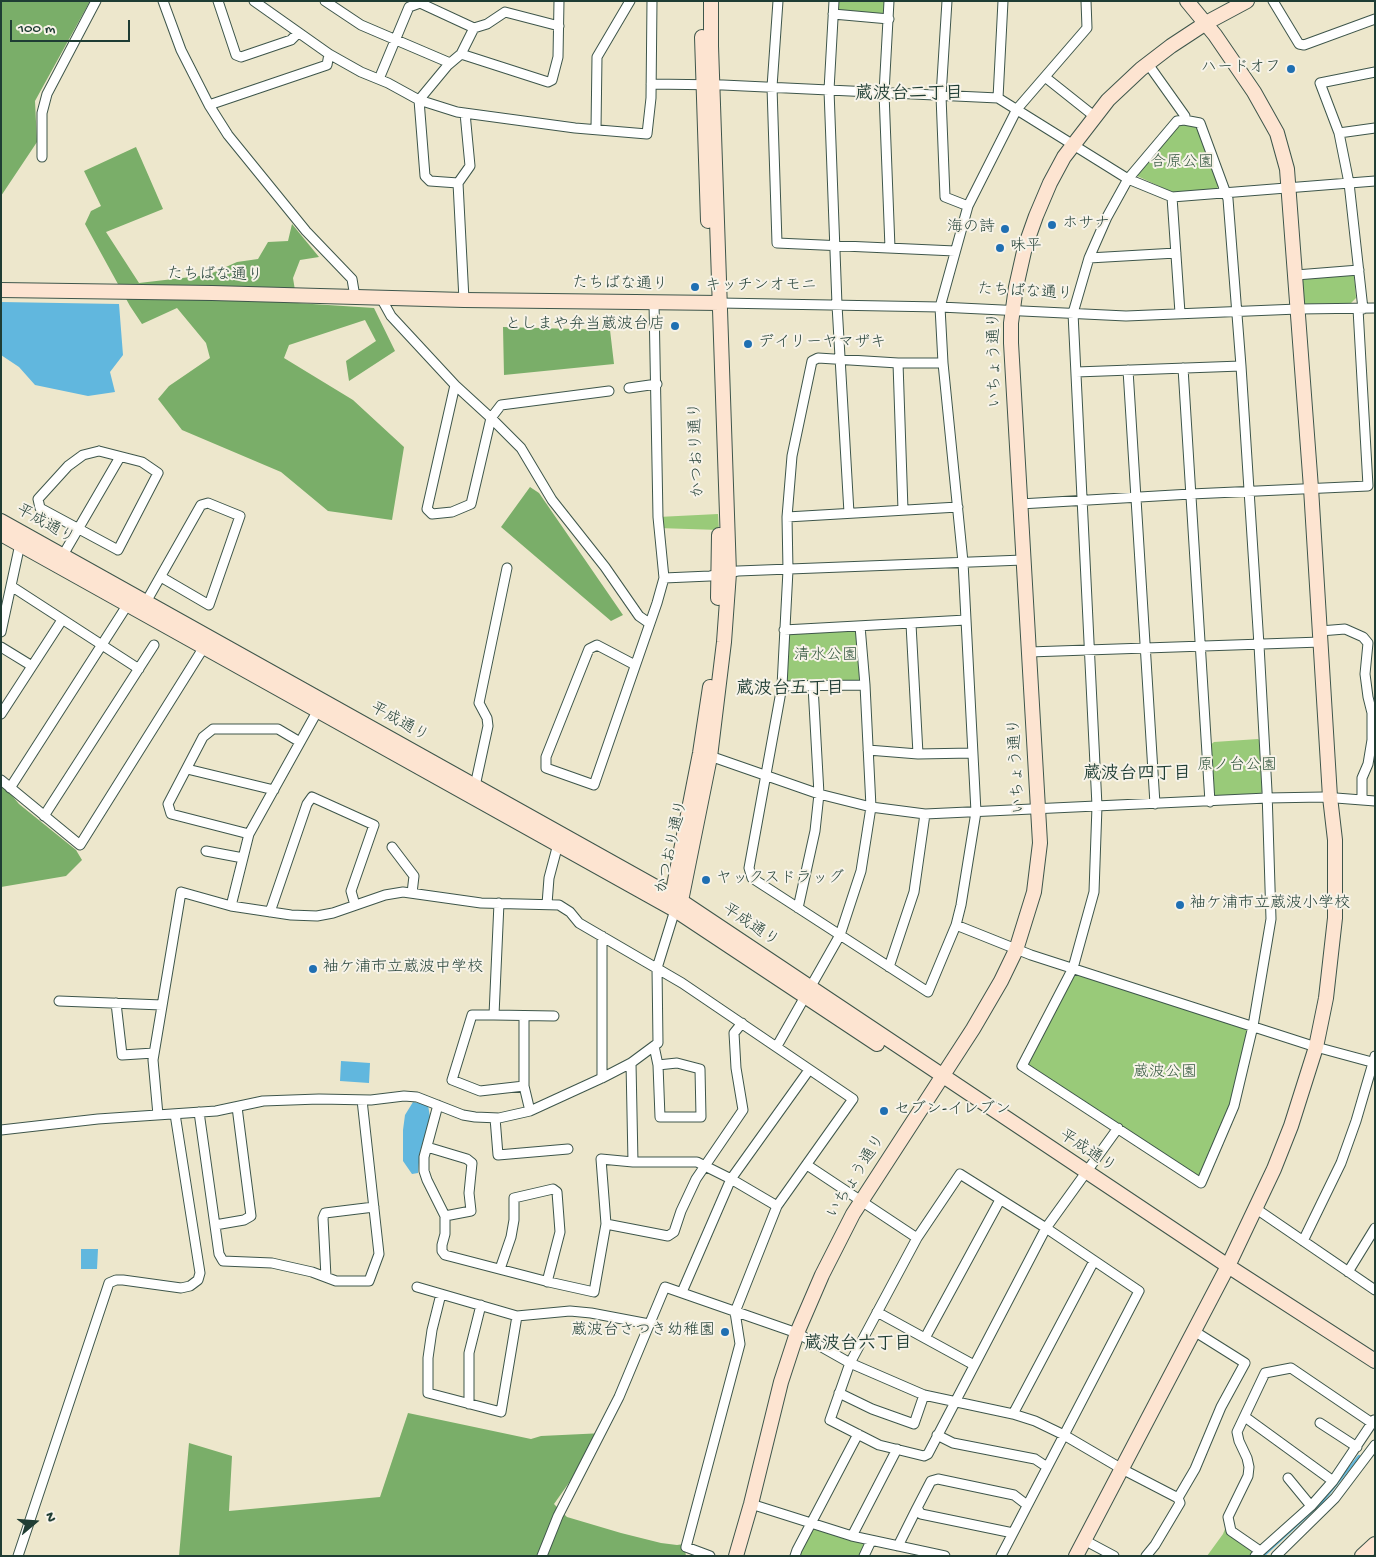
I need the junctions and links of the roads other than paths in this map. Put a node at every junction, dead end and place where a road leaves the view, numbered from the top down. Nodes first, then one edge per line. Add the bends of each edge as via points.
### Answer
1 (96, 1) edge
2 (163, 1) edge
3 (218, 1) edge
4 (254, 1) edge
5 (325, 1) edge
6 (559, 1) edge
7 (630, 1) edge
8 (652, 1) edge
9 (702, 1) edge
10 (711, 1) edge
11 (778, 1) edge
12 (834, 1) edge
13 (890, 1) edge
14 (946, 1) edge
15 (1003, 1) edge
16 (1086, 1) edge
17 (1187, 1) edge
18 (1247, 1) edge
19 (1272, 1) edge
20 (410, 4) edge
21 (833, 14) junction
22 (889, 19) junction
23 (1375, 19) edge
24 (1206, 24) junction
25 (559, 26) junction
26 (474, 28) junction
27 (298, 33) junction
28 (396, 39) junction
29 (329, 54) junction
30 (461, 54) junction
31 (450, 63) junction
32 (1148, 64) junction
33 (1375, 72) edge
34 (1045, 77) junction
35 (378, 79) junction
36 (651, 84) junction
37 (708, 85) junction
38 (772, 87) junction
39 (828, 90) junction
40 (884, 93) junction
41 (941, 96) junction
42 (998, 98) junction
43 (419, 100) junction
44 (209, 105) junction
45 (1017, 109) junction
46 (465, 113) junction
47 (1094, 116) junction
48 (1184, 120) junction
49 (1375, 128) edge
50 (596, 129) junction
51 (1339, 133) junction
52 (1072, 145) junction
53 (42, 157) dead end
54 (1128, 179) junction
55 (1375, 181) edge
56 (1349, 182) junction
57 (458, 183) junction
58 (1290, 188) junction
59 (1227, 193) junction
60 (1172, 197) junction
61 (968, 206) junction
62 (835, 246) junction
63 (890, 248) junction
64 (955, 251) junction
65 (1176, 253) junction
66 (1089, 258) junction
67 (1358, 270) junction
68 (1296, 275) junction
69 (1, 290) edge
70 (355, 297) junction
71 (381, 298) junction
72 (464, 300) junction
73 (654, 303) junction
74 (715, 303) junction
75 (837, 305) junction
76 (940, 307) junction
77 (1298, 308) junction
78 (1361, 308) junction
79 (1375, 308) edge
80 (1012, 311) junction
81 (1237, 311) junction
82 (1073, 313) junction
83 (1180, 313) junction
84 (840, 360) junction
85 (898, 363) junction
86 (943, 363) junction
87 (1241, 366) junction
88 (1183, 368) junction
89 (1128, 370) junction
90 (1076, 372) junction
91 (657, 384) junction
92 (454, 385) junction
93 (629, 388) dead end
94 (609, 391) dead end
95 (491, 418) junction
96 (1370, 452) edge
97 (120, 457) junction
98 (1311, 488) junction
99 (1248, 491) junction
100 (1190, 494) junction
101 (1136, 498) junction
102 (1081, 501) junction
103 (1020, 504) junction
104 (958, 507) junction
105 (904, 510) junction
106 (849, 513) junction
107 (787, 517) junction
108 (1, 521) edge
109 (79, 528) junction
110 (1, 534) edge
111 (20, 544) junction
112 (63, 555) junction
113 (1023, 560) junction
114 (963, 562) junction
115 (507, 568) dead end
116 (788, 570) junction
117 (724, 573) junction
118 (160, 576) junction
119 (664, 578) junction
120 (11, 586) junction
121 (146, 602) junction
122 (128, 604) junction
123 (62, 620) junction
124 (966, 620) junction
125 (649, 623) junction
126 (911, 624) junction
127 (860, 626) junction
128 (784, 630) junction
129 (1, 632) edge
130 (1321, 636) junction
131 (154, 645) dead end
132 (1200, 645) junction
133 (1258, 645) junction
134 (102, 646) junction
135 (204, 646) junction
136 (1, 647) edge
137 (1145, 648) junction
138 (1088, 650) junction
139 (1029, 652) junction
140 (634, 665) junction
141 (32, 666) junction
142 (139, 669) junction
143 (866, 685) junction
144 (782, 686) junction
145 (813, 686) junction
146 (318, 710) junction
147 (1, 714) edge
148 (300, 742) junction
149 (868, 750) junction
150 (972, 753) junction
151 (918, 754) junction
152 (705, 755) junction
153 (186, 769) junction
154 (765, 776) junction
155 (1, 780) edge
156 (475, 786) junction
157 (10, 788) junction
158 (274, 790) junction
159 (819, 794) junction
160 (1330, 797) junction
161 (1267, 798) junction
162 (1362, 800) junction
163 (1374, 800) edge
164 (1210, 802) junction
165 (1155, 804) junction
166 (1097, 806) junction
167 (871, 807) junction
168 (1038, 808) junction
169 (1375, 811) edge
170 (976, 812) junction
171 (924, 814) junction
172 (44, 816) junction
173 (249, 834) junction
174 (558, 844) junction
175 (392, 847) dead end
176 (206, 851) dead end
177 (243, 858) junction
178 (412, 893) junction
179 (676, 902) junction
180 (498, 903) junction
181 (547, 904) junction
182 (355, 905) junction
183 (230, 906) junction
184 (798, 908) junction
185 (270, 912) junction
186 (956, 925) junction
187 (840, 934) junction
188 (602, 936) junction
189 (1016, 950) junction
190 (888, 967) junction
191 (657, 968) junction
192 (1073, 968) junction
193 (807, 992) junction
194 (59, 1001) dead end
195 (116, 1003) junction
196 (162, 1005) junction
197 (494, 1015) junction
198 (524, 1016) junction
199 (554, 1016) dead end
200 (742, 1023) junction
201 (1253, 1026) junction
202 (654, 1046) junction
203 (777, 1046) junction
204 (1316, 1048) junction
205 (154, 1053) junction
206 (1374, 1061) edge
207 (631, 1063) junction
208 (658, 1065) junction
209 (809, 1070) junction
210 (602, 1078) junction
211 (939, 1080) junction
212 (524, 1086) junction
213 (362, 1100) junction
214 (438, 1105) junction
215 (237, 1107) junction
216 (530, 1111) junction
217 (199, 1112) junction
218 (175, 1114) junction
219 (158, 1115) junction
220 (495, 1118) junction
221 (1118, 1128) junction
222 (1, 1130) edge
223 (427, 1147) junction
224 (568, 1149) dead end
225 (633, 1162) junction
226 (807, 1165) junction
227 (705, 1166) junction
228 (1084, 1177) junction
229 (731, 1179) junction
230 (1000, 1200) junction
231 (861, 1201) junction
232 (778, 1206) junction
233 (374, 1207) junction
234 (1255, 1208) junction
235 (444, 1216) junction
236 (606, 1224) junction
237 (215, 1225) junction
238 (1046, 1228) junction
239 (1375, 1228) edge
240 (917, 1238) junction
241 (1303, 1241) junction
242 (1094, 1261) junction
243 (500, 1269) junction
244 (1226, 1270) junction
245 (1348, 1272) junction
246 (326, 1277) junction
247 (547, 1282) junction
248 (417, 1286) dead end
249 (1375, 1290) edge
250 (682, 1292) junction
251 (441, 1294) junction
252 (481, 1305) junction
253 (735, 1312) junction
254 (877, 1312) junction
255 (517, 1316) junction
256 (649, 1324) junction
257 (1194, 1332) junction
258 (798, 1333) junction
259 (924, 1338) junction
260 (1375, 1361) edge
261 (850, 1363) junction
262 (974, 1365) junction
263 (1375, 1372) edge
264 (839, 1393) junction
265 (924, 1395) junction
266 (954, 1402) junction
267 (469, 1404) junction
268 (1013, 1414) junction
269 (1245, 1418) junction
270 (1373, 1421) edge
271 (1320, 1423) dead end
272 (858, 1434) junction
273 (937, 1435) junction
274 (1064, 1435) junction
275 (1375, 1445) edge
276 (1356, 1447) junction
277 (897, 1449) junction
278 (1047, 1467) junction
279 (1122, 1469) junction
280 (1288, 1478) dead end
281 (1333, 1481) junction
282 (1178, 1498) junction
283 (751, 1504) junction
284 (1027, 1505) junction
285 (1311, 1506) junction
286 (917, 1508) junction
287 (812, 1522) junction
288 (1012, 1533) junction
289 (852, 1536) junction
290 (1084, 1540) junction
291 (871, 1541) junction
292 (1271, 1541) junction
293 (1375, 1544) edge
294 (898, 1546) junction
295 (694, 1553) edge
296 (1257, 1553) edge
297 (1278, 1553) edge
298 (18, 1556) edge
299 (542, 1556) edge
300 (710, 1556) edge
301 (736, 1556) edge
302 (795, 1556) edge
303 (864, 1556) edge
304 (945, 1556) edge
305 (1001, 1556) edge
306 (1076, 1556) edge
307 (1114, 1556) edge
308 (1146, 1556) edge
309 (1362, 1556) edge

1 - 53 street via 47,94 42,112
2 - 44 street via 180,50
3 - 27 street via 236,55 241,57 291,40
4 - 27 street
5 - 28 street via 362,25
6 - 25 street
7 - 50 street via 597,57
8 - 36 street
9 - 37 street, かつおり通り
10 - 37 street, かつおり通り
11 - 38 street
12 - 21 street
13 - 22 street
14 - 41 street
15 - 42 street
16 - 34 street via 1087,28
17 - 24 street
18 - 24 street, いちょう通り
19 - 23 street via 1299,44 1304,45
20 - 26 street via 420,3
20 - 28 street
21 - 22 street
21 - 39 street
22 - 40 street
24 - 32 street, いちょう通り
24 - 58 street via 1267,114 1283,151
25 - 26 street via 505,12
25 - 30 street via 558,57 552,80 548,82
26 - 30 street
27 - 29 street
28 - 31 street
28 - 35 street
29 - 35 street
29 - 44 street via 327,65
30 - 31 street
31 - 43 street
32 - 47 street, いちょう通り
32 - 48 street via 1185,116
33 - 51 street via 1320,83
34 - 45 street
34 - 47 street
35 - 43 street
36 - 37 street
36 - 50 street via 647,134
37 - 38 street
37 - 74 street, かつおり通り
38 - 39 street
38 - 62 street via 777,244
39 - 40 street
39 - 62 street
40 - 41 street
40 - 63 street
41 - 42 street
41 - 61 street via 945,197
42 - 45 street
43 - 46 street
43 - 57 street via 425,176 430,181
44 - 70 street via 228,135 306,231 352,279
45 - 52 street
45 - 61 street
46 - 50 street
46 - 57 street via 470,166
47 - 52 street, いちょう通り
48 - 54 street via 1178,121
48 - 59 street via 1200,124
49 - 51 street
51 - 56 street
52 - 54 street
52 - 80 street, いちょう通り via 1050,184 1025,246
54 - 60 street
54 - 66 street
55 - 56 street
56 - 58 street
56 - 67 street
57 - 72 street
58 - 59 street
58 - 68 street
59 - 60 street
59 - 81 street
60 - 65 street
61 - 64 street
62 - 63 street
62 - 75 street
63 - 64 street
64 - 76 street
65 - 66 street
65 - 83 street
66 - 82 street
67 - 68 street
67 - 78 street
68 - 77 street
69 - 70 street, たちばな通り
70 - 71 street, たちばな通り
71 - 72 street, たちばな通り
71 - 92 street via 390,316
72 - 73 street, たちばな通り
73 - 74 street, たちばな通り
73 - 91 street
74 - 75 street, たちばな通り
74 - 117 street, かつおり通り
75 - 76 street, たちばな通り
75 - 84 street
76 - 80 street, たちばな通り
76 - 86 street
77 - 78 street, たちばな通り
77 - 81 street, たちばな通り
77 - 98 street
78 - 79 street, たちばな通り
78 - 96 street
80 - 82 street, たちばな通り
80 - 103 street, いちょう通り via 1011,363
81 - 83 street, たちばな通り
81 - 87 street
82 - 83 street, たちばな通り via 1126,316
82 - 90 street
84 - 85 street
84 - 106 street
84 - 107 street via 818,358 812,361 792,456
85 - 86 street
85 - 105 street
86 - 104 street
87 - 88 street
87 - 99 street
88 - 89 street
88 - 100 street
89 - 90 street
89 - 101 street
90 - 102 street
91 - 93 street
91 - 119 street via 658,517
92 - 95 street
92 - 95 street via 427,509 432,514 452,512 471,504
94 - 95 street via 501,405
95 - 125 street via 520,448 552,500 639,616
96 - 98 street via 1368,486
97 - 109 street
97 - 109 street via 99,451 83,455 38,498 40,508
97 - 109 street via 142,462 158,474 118,550
98 - 99 street
98 - 130 street
99 - 100 street
99 - 133 street
100 - 101 street
100 - 132 street
101 - 102 street
101 - 137 street
102 - 103 street
102 - 138 street
103 - 113 street, いちょう通り
104 - 105 street
104 - 114 street
105 - 106 street
106 - 107 street
107 - 116 street
108 - 112 street, 平成通り
109 - 112 street
110 - 111 street, 平成通り
111 - 120 street
111 - 122 street, 平成通り
112 - 121 street, 平成通り
113 - 114 street
113 - 139 street, いちょう通り
114 - 116 street
114 - 124 street
115 - 156 street via 479,703 488,718 488,726
116 - 117 street
116 - 128 street
117 - 119 street
117 - 152 street, かつおり通り via 724,642
118 - 118 street via 201,505 208,504 240,516 208,605
118 - 121 street
119 - 125 street
120 - 123 street
120 - 129 street
121 - 156 street, 平成通り
122 - 134 street
122 - 135 street, 平成通り
123 - 134 street
123 - 141 street
124 - 126 street
124 - 150 street
125 - 140 street
126 - 127 street
126 - 151 street
127 - 128 street
127 - 143 street
128 - 144 street
130 - 133 street
130 - 160 street
130 - 162 street via 1345,629 1363,637 1368,643 1366,674 1372,740 1362,778
131 - 142 street
132 - 133 street
132 - 137 street
132 - 164 street
133 - 161 street
134 - 142 street
134 - 157 street
135 - 146 street, 平成通り
135 - 172 street via 80,845
136 - 141 street
137 - 138 street
137 - 165 street
138 - 139 street
138 - 166 street
139 - 168 street, いちょう通り
140 - 140 street via 594,785 546,768 546,757 590,649 597,645
141 - 147 street
142 - 172 street
143 - 145 street
143 - 149 street
144 - 145 street
144 - 154 street
145 - 159 street
146 - 148 street
146 - 174 street, 平成通り
148 - 153 street via 278,729 213,729 203,737
148 - 158 street
149 - 151 street
149 - 167 street
150 - 151 street
150 - 170 street
152 - 154 street
152 - 179 street, かつおり通り
153 - 158 street
153 - 173 street via 168,804 171,814
154 - 159 street
154 - 184 street via 750,874
155 - 157 street
156 - 179 street, 平成通り
157 - 172 street
158 - 173 street
159 - 167 street
159 - 184 street via 815,832
160 - 161 street
160 - 162 street
160 - 204 street via 1335,840 1335,918 1326,998
161 - 164 street
161 - 201 street via 1271,919
162 - 163 street
163 - 169 street
164 - 165 street
165 - 166 street
166 - 168 street
166 - 192 street via 1094,892
167 - 171 street
167 - 187 street via 861,871
168 - 170 street
168 - 189 street, いちょう通り via 1040,843 1037,873
170 - 171 street
170 - 186 street
171 - 190 street via 914,892
173 - 177 street
174 - 179 street, 平成通り
174 - 181 street via 549,878
175 - 178 street via 414,876
176 - 177 street
177 - 183 street
178 - 180 street
178 - 182 street via 403,892
179 - 191 street
179 - 193 street, 平成通り
180 - 181 street
180 - 197 street
181 - 188 street via 570,912 579,923
182 - 185 street via 318,916
182 - 185 street via 350,891 374,825 312,797
183 - 185 street
183 - 196 street via 181,892
184 - 187 street
186 - 189 street
186 - 190 street via 928,992
187 - 190 street
187 - 193 street
188 - 191 street
188 - 210 street
189 - 192 street
189 - 211 street, いちょう通り via 973,1029
191 - 200 street
191 - 202 street via 658,1043
192 - 201 street
192 - 221 street via 1022,1066
193 - 203 street
193 - 211 street, 平成通り
194 - 195 street
195 - 196 street
195 - 205 street via 122,1055
196 - 205 street
197 - 198 street
197 - 212 street via 472,1015 452,1080 480,1091
198 - 199 street
198 - 212 street
200 - 203 street
200 - 227 street via 734,1033 743,1110
201 - 204 street
201 - 221 street via 1234,1106 1201,1183
202 - 207 street
202 - 208 street
203 - 209 street
204 - 206 street
204 - 234 street via 1291,1126
205 - 219 street
206 - 241 street via 1341,1163
207 - 210 street
207 - 225 street
208 - 208 street via 660,1117 701,1117 700,1069 677,1063
209 - 226 street via 853,1099
209 - 229 street
210 - 216 street
211 - 228 street, 平成通り
211 - 231 street, いちょう通り
212 - 216 street
213 - 214 street via 404,1096
213 - 215 street via 262,1101
213 - 233 street
214 - 220 street via 475,1117
214 - 223 street
215 - 217 street
215 - 237 street via 251,1216
216 - 220 street
217 - 218 street
217 - 237 street
218 - 219 street
218 - 298 street via 200,1273 198,1280 181,1288 123,1280 109,1283
219 - 222 street
220 - 224 street via 498,1155
221 - 228 street
223 - 235 street via 424,1171
223 - 235 street via 467,1158 472,1163 471,1211
225 - 227 street via 692,1161
225 - 236 street via 601,1159
226 - 231 street
226 - 232 street
227 - 229 street
227 - 236 street via 681,1210 674,1232 668,1236
228 - 238 street
228 - 244 street, 平成通り
229 - 232 street
229 - 250 street
230 - 238 street
230 - 240 street via 960,1174
230 - 259 street
231 - 240 street
231 - 258 street, いちょう通り via 822,1275
232 - 253 street
233 - 246 street via 325,1213
233 - 246 street via 379,1254 369,1281 336,1281
234 - 241 street
234 - 244 street
235 - 243 street via 442,1251 445,1254
236 - 247 street via 594,1292
237 - 246 street via 223,1261 272,1263
238 - 242 street
238 - 262 street
239 - 245 street
240 - 254 street
241 - 245 street
242 - 268 street
242 - 274 street via 1139,1291
243 - 247 street
243 - 247 street via 511,1237 514,1198 553,1190 558,1192 560,1232
244 - 257 street
244 - 260 street, 平成通り
244 - 263 street, 平成通り
245 - 249 street
248 - 251 street
250 - 253 street
250 - 256 street via 665,1287
251 - 252 street
251 - 267 street via 428,1358 428,1393
252 - 255 street
252 - 267 street via 469,1353
253 - 258 street
253 - 295 street via 740,1344 686,1547
254 - 259 street
254 - 261 street
255 - 256 street via 570,1311
255 - 267 street via 501,1412
256 - 299 street via 619,1397 558,1516
257 - 279 street
257 - 282 street via 1245,1363 1220,1407 1195,1469
258 - 261 street
258 - 283 street, いちょう通り via 781,1382
259 - 262 street
261 - 264 street
261 - 265 street
262 - 266 street
264 - 265 street via 914,1424
264 - 272 street via 830,1420
265 - 266 street
266 - 268 street
266 - 273 street
268 - 274 street
269 - 270 street via 1265,1373 1291,1368
269 - 281 street
269 - 296 street via 1238,1436 1247,1458 1248,1476 1228,1517 1231,1531
270 - 276 street
271 - 276 street
272 - 277 street via 879,1445
272 - 287 street
273 - 277 street via 924,1456
273 - 278 street via 953,1444 1035,1459
274 - 278 street
274 - 279 street
275 - 297 street via 1335,1498
276 - 281 street
277 - 289 street
278 - 284 street
279 - 282 street
279 - 290 street
280 - 285 street
281 - 285 street
282 - 308 street via 1180,1503
283 - 287 street
283 - 301 street, いちょう通り
284 - 286 street via 1014,1496 938,1479 931,1481
284 - 288 street
285 - 292 street
286 - 288 street via 921,1514
286 - 294 street
287 - 289 street
287 - 302 street
288 - 305 street
289 - 291 street
290 - 306 street
290 - 307 street
291 - 294 street
291 - 303 street
292 - 296 street
292 - 297 street
293 - 309 street
294 - 304 street
295 - 300 street

